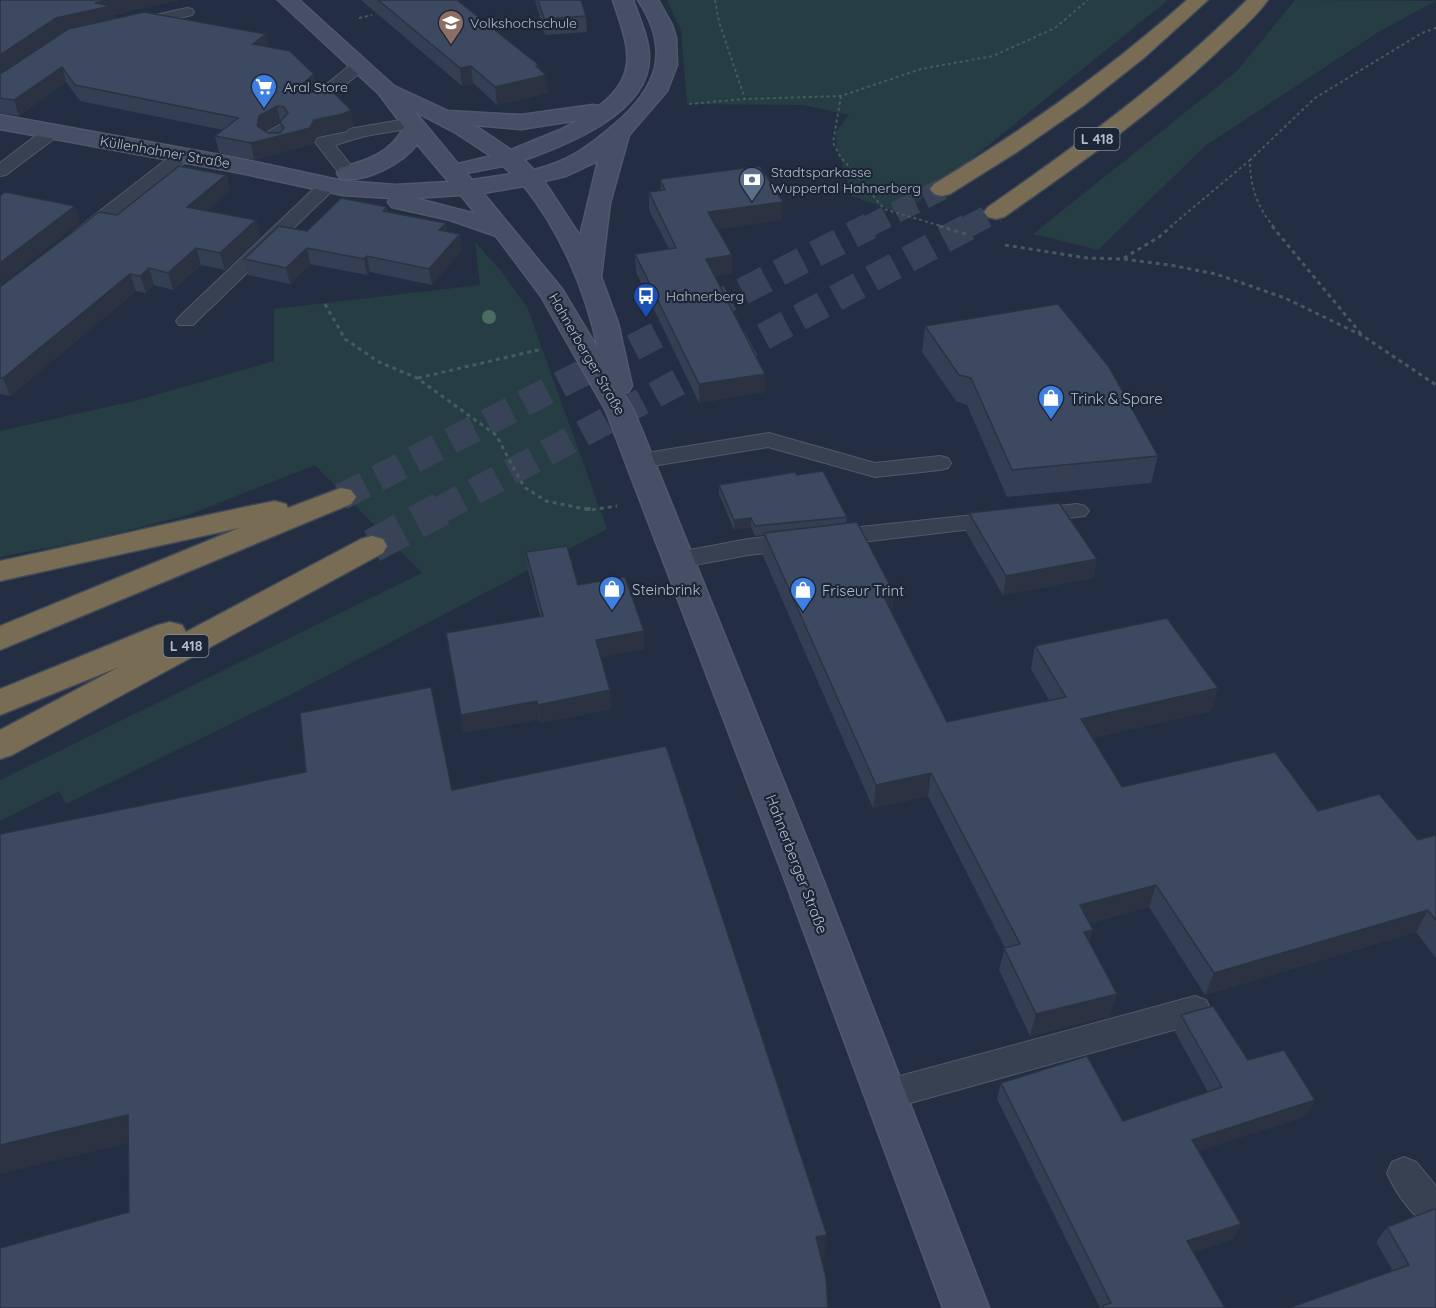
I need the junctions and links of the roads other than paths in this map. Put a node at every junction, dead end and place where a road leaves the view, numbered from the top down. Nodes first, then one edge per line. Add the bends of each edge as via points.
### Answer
1 (288, 0) edge
2 (623, 0) edge
3 (648, 0) edge
4 (1198, 0) edge
5 (1258, 0) edge
6 (186, 12) dead end
7 (118, 27) edge
8 (360, 65) junction
9 (386, 90) junction
10 (319, 100) edge
11 (609, 108) junction
12 (443, 116) junction
13 (0, 122) edge
14 (414, 125) junction
15 (620, 130) junction
16 (53, 131) junction
17 (305, 147) edge
18 (329, 148) junction
19 (183, 156) junction
20 (507, 159) junction
21 (444, 162) junction
22 (0, 171) edge
23 (529, 178) junction
24 (340, 182) junction
25 (942, 189) tunnel mouth
26 (474, 195) junction
27 (996, 212) tunnel mouth
28 (505, 231) junction
29 (64, 248) edge
30 (588, 277) junction
31 (186, 321) dead end
32 (625, 422) junction
33 (640, 461) junction
34 (940, 463) dead end
35 (1077, 511) dead end
36 (679, 560) junction
37 (0, 571) edge
38 (0, 639) edge
39 (0, 703) edge
40 (0, 746) edge
41 (1195, 1010) edge
42 (885, 1095) junction
43 (1404, 1173) dead end
44 (1436, 1213) edge
45 (949, 1259) junction
46 (940, 1308) edge
47 (966, 1308) edge

1 - 8 main road
2 - 11 main road via 639,53 638,68 632,84
3 - 15 main road, Küllenhahner Straße via 664,28 669,47 667,66 650,100
4 - 25 highway, L 418 via 1055,115
5 - 27 highway, L 418 via 1153,96
6 - 7 lane
8 - 9 main road
8 - 10 lane
9 - 12 main road
9 - 14 main road, Hahnerberger Straße
11 - 12 main road via 521,122
11 - 20 main road via 556,142
12 - 20 main road, Hahnerberger Straße
13 - 16 main road, Küllenhahner Straße
14 - 18 lane via 324,142
14 - 21 main road, Hahnerberger Straße
14 - 24 main road via 405,147 394,156
15 - 23 main road, Küllenhahner Straße via 597,151 565,169
15 - 30 main road via 598,202
16 - 19 main road, Küllenhahner Straße
16 - 22 lane
17 - 18 lane
18 - 24 lane
19 - 24 main road, Küllenhahner Straße
19 - 29 lane
20 - 21 main road
20 - 23 main road, Hahnerberger Straße
21 - 24 main road
21 - 26 main road, Hahnerberger Straße
23 - 26 main road, Küllenhahner Straße
23 - 30 main road, Hahnerberger Straße via 549,205
24 - 26 main road, Küllenhahner Straße
24 - 28 main road
24 - 31 lane
26 - 28 main road, Hahnerberger Straße
28 - 32 main road, Hahnerberger Straße via 554,294
30 - 32 main road, Hahnerberger Straße via 603,315
32 - 33 main road, Hahnerberger Straße
33 - 34 lane via 769,440 875,470
33 - 36 main road, Hahnerberger Straße
35 - 36 lane via 748,547
36 - 42 main road, Hahnerberger Straße
37 - 38 highway via 341,497
39 - 40 highway, L 418 via 372,546
41 - 42 lane
42 - 45 main road, Hahnerberger Straße
43 - 44 lane
45 - 46 main road
45 - 47 main road, Hahnerberger Straße

